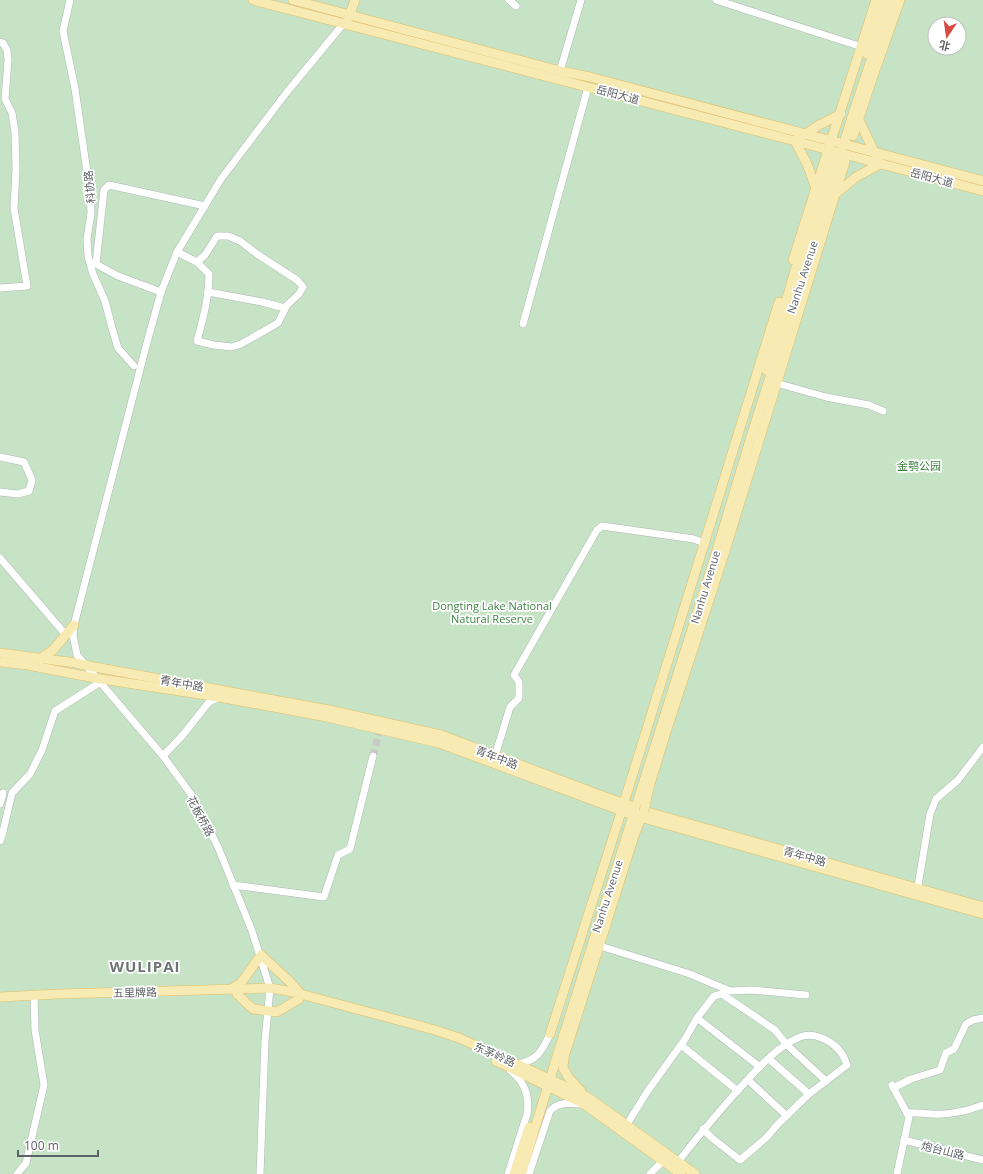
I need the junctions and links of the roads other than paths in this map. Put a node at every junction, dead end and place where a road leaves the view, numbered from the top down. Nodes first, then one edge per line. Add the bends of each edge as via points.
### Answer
1 (70, 0) edge
2 (253, 0) edge
3 (293, 0) edge
4 (350, 0) edge
5 (355, 0) edge
6 (509, 0) edge
7 (581, 0) edge
8 (716, 0) edge
9 (876, 0) edge
10 (884, 0) edge
11 (892, 0) edge
12 (900, 0) edge
13 (516, 6) dead end
14 (348, 14) junction
15 (344, 23) junction
16 (0, 42) edge
17 (862, 47) junction
18 (560, 71) junction
19 (588, 86) junction
20 (852, 110) junction
21 (840, 115) junction
22 (858, 120) junction
23 (806, 134) junction
24 (795, 141) junction
25 (839, 148) junction
26 (875, 152) junction
27 (880, 164) junction
28 (983, 181) edge
29 (816, 186) junction
30 (983, 191) edge
31 (835, 195) junction
32 (823, 200) junction
33 (205, 206) junction
34 (177, 252) junction
35 (197, 262) junction
36 (0, 288) edge
37 (161, 292) junction
38 (208, 292) junction
39 (285, 308) junction
40 (523, 324) dead end
41 (134, 366) dead end
42 (776, 383) junction
43 (883, 411) dead end
44 (0, 457) edge
45 (0, 492) edge
46 (704, 543) junction
47 (0, 558) edge
48 (74, 625) junction
49 (66, 635) junction
50 (0, 653) edge
51 (41, 658) junction
52 (0, 662) edge
53 (84, 665) junction
54 (97, 680) junction
55 (219, 697) junction
56 (983, 747) edge
57 (163, 756) junction
58 (373, 756) tunnel mouth
59 (493, 759) junction
60 (3, 793) dead end
61 (0, 804) edge
62 (633, 810) junction
63 (0, 841) edge
64 (234, 885) junction
65 (917, 891) junction
66 (983, 907) edge
67 (983, 914) edge
68 (600, 946) junction
69 (261, 955) junction
70 (270, 991) junction
71 (233, 992) junction
72 (806, 995) dead end
73 (0, 997) edge
74 (34, 997) junction
75 (300, 997) junction
76 (0, 1002) edge
77 (268, 1011) junction
78 (696, 1018) junction
79 (983, 1018) edge
80 (550, 1034) joint
81 (681, 1045) junction
82 (787, 1045) junction
83 (769, 1060) junction
84 (517, 1064) junction
85 (506, 1066) junction
86 (760, 1067) junction
87 (748, 1080) junction
88 (826, 1081) junction
89 (546, 1082) junction
90 (738, 1091) junction
91 (809, 1094) junction
92 (585, 1100) junction
93 (983, 1105) edge
94 (907, 1113) junction
95 (787, 1116) junction
96 (626, 1126) junction
97 (703, 1129) junction
98 (904, 1140) junction
99 (983, 1160) edge
100 (663, 1161) junction
101 (678, 1162) junction
102 (17, 1174) edge
103 (260, 1174) edge
104 (508, 1174) edge
105 (514, 1174) edge
106 (521, 1174) edge
107 (529, 1174) edge
108 (650, 1174) edge
109 (681, 1174) edge
110 (694, 1174) edge
111 (897, 1174) edge

1 - 41 street, 科协路 via 63,31 75,89 90,193 88,256 92,274 105,301 118,348
2 - 15 main road, 岳阳大道
3 - 14 main road, 岳阳大道
4 - 14 main road
5 - 14 main road
6 - 13 street
7 - 18 street
8 - 17 street
9 - 17 main road
10 - 20 main road, Nanhu Avenue
11 - 20 main road, Nanhu Avenue
12 - 22 main road
14 - 15 main road
14 - 18 main road, 岳阳大道
15 - 19 main road, 岳阳大道
15 - 33 street, 花板桥路 via 287,92 221,179
16 - 36 street via 7,50 5,99 12,113 15,132 14,208 27,286
17 - 21 main road
18 - 23 main road, 岳阳大道
19 - 24 main road, 岳阳大道
19 - 40 street
20 - 21 main road
20 - 22 main road
20 - 25 main road, Nanhu Avenue
21 - 23 main road
21 - 25 main road
22 - 25 main road
22 - 26 main road
23 - 24 main road
23 - 25 main road, 岳阳大道
24 - 25 main road, 岳阳大道
24 - 29 main road
25 - 26 main road, 岳阳大道
25 - 27 main road, 岳阳大道
25 - 29 main road
25 - 31 main road
25 - 32 main road, Nanhu Avenue
26 - 27 main road
26 - 28 main road, 岳阳大道
27 - 30 main road, 岳阳大道
27 - 31 main road via 856,177
29 - 32 main road
29 - 46 main road
31 - 32 main road
31 - 42 main road
32 - 62 main road, Nanhu Avenue
33 - 34 street, 花板桥路
33 - 37 street via 109,185 104,190 96,264 118,276
34 - 35 street
34 - 37 street, 花板桥路
35 - 38 street via 209,274
35 - 39 street via 205,255 217,236 228,236 240,241 297,280 303,287
37 - 48 street, 花板桥路
38 - 39 street
38 - 39 street via 197,341 214,345 232,347 241,344 278,323
42 - 43 street via 826,397 869,405
42 - 62 main road via 649,787
44 - 45 street via 24,462 32,480 29,491 18,494
46 - 59 street via 694,539 602,526 597,530 514,675 519,682 519,698 510,707
46 - 62 main road
47 - 49 street
48 - 49 main road
48 - 53 street, 花板桥路 via 73,636 77,656
49 - 51 main road via 53,650
50 - 51 main road, 青年中路
51 - 53 main road, 青年中路
52 - 54 main road, 青年中路 via 28,665
53 - 54 street, 花板桥路
53 - 59 main road, 青年中路 via 329,710 441,735
54 - 55 main road, 青年中路
54 - 57 street, 花板桥路
54 - 63 street via 55,712 42,750 30,774 12,793
55 - 57 street via 209,702
55 - 59 main road, 青年中路 via 328,717 439,743
56 - 65 street via 958,780 936,799 930,814
57 - 64 street, 花板桥路 via 193,797
58 - 64 street via 350,849 338,855 324,897
59 - 62 main road, 青年中路
60 - 61 street
62 - 65 main road, 青年中路
62 - 68 main road via 634,836
62 - 80 main road
62 - 89 main road, Nanhu Avenue
64 - 69 street, 花板桥路
65 - 66 main road, 青年中路
65 - 67 main road, 青年中路
68 - 72 street via 690,974 730,991 752,990
68 - 92 main road via 564,1057 564,1068
69 - 70 street, 花板桥路
69 - 71 main road
69 - 75 main road via 290,982
70 - 71 main road, 五里牌路
70 - 75 main road, 东茅岭路
70 - 77 street
71 - 74 main road, 五里牌路
71 - 77 main road via 252,1009
73 - 74 main road, 五里牌路
74 - 76 main road, 五里牌路
74 - 102 street via 35,1030 44,1085 26,1163
75 - 77 main road via 278,1012
75 - 84 main road, 东茅岭路 via 435,1030
75 - 85 main road, 东茅岭路 via 434,1033
77 - 103 street
78 - 81 street
78 - 82 street via 714,996 722,994 775,1030
78 - 86 street
79 - 94 street via 966,1024 954,1049 946,1053 940,1070 893,1087
80 - 84 street via 537,1055 527,1062
81 - 90 street
81 - 96 street
82 - 83 street
82 - 88 street
82 - 88 street via 801,1036 815,1036 831,1043 847,1065
83 - 86 street
83 - 91 street
84 - 89 main road, 东茅岭路
85 - 89 main road, 东茅岭路
85 - 104 street via 516,1074 525,1089 528,1104
86 - 87 street
87 - 90 street
87 - 95 street
88 - 91 street
89 - 92 main road, 东茅岭路
89 - 105 main road, Nanhu Avenue
89 - 106 main road, Nanhu Avenue
90 - 97 street
91 - 95 street
92 - 96 main road, 东茅岭路
92 - 100 main road, 东茅岭路
92 - 107 street via 559,1104 553,1108
93 - 94 street via 947,1113
94 - 98 street via 909,1117
95 - 97 street via 740,1160
96 - 101 main road, 东茅岭路
97 - 101 street
98 - 99 street, 炮台山路
98 - 111 street
100 - 108 street
100 - 109 main road, 东茅岭路
101 - 110 main road, 东茅岭路

